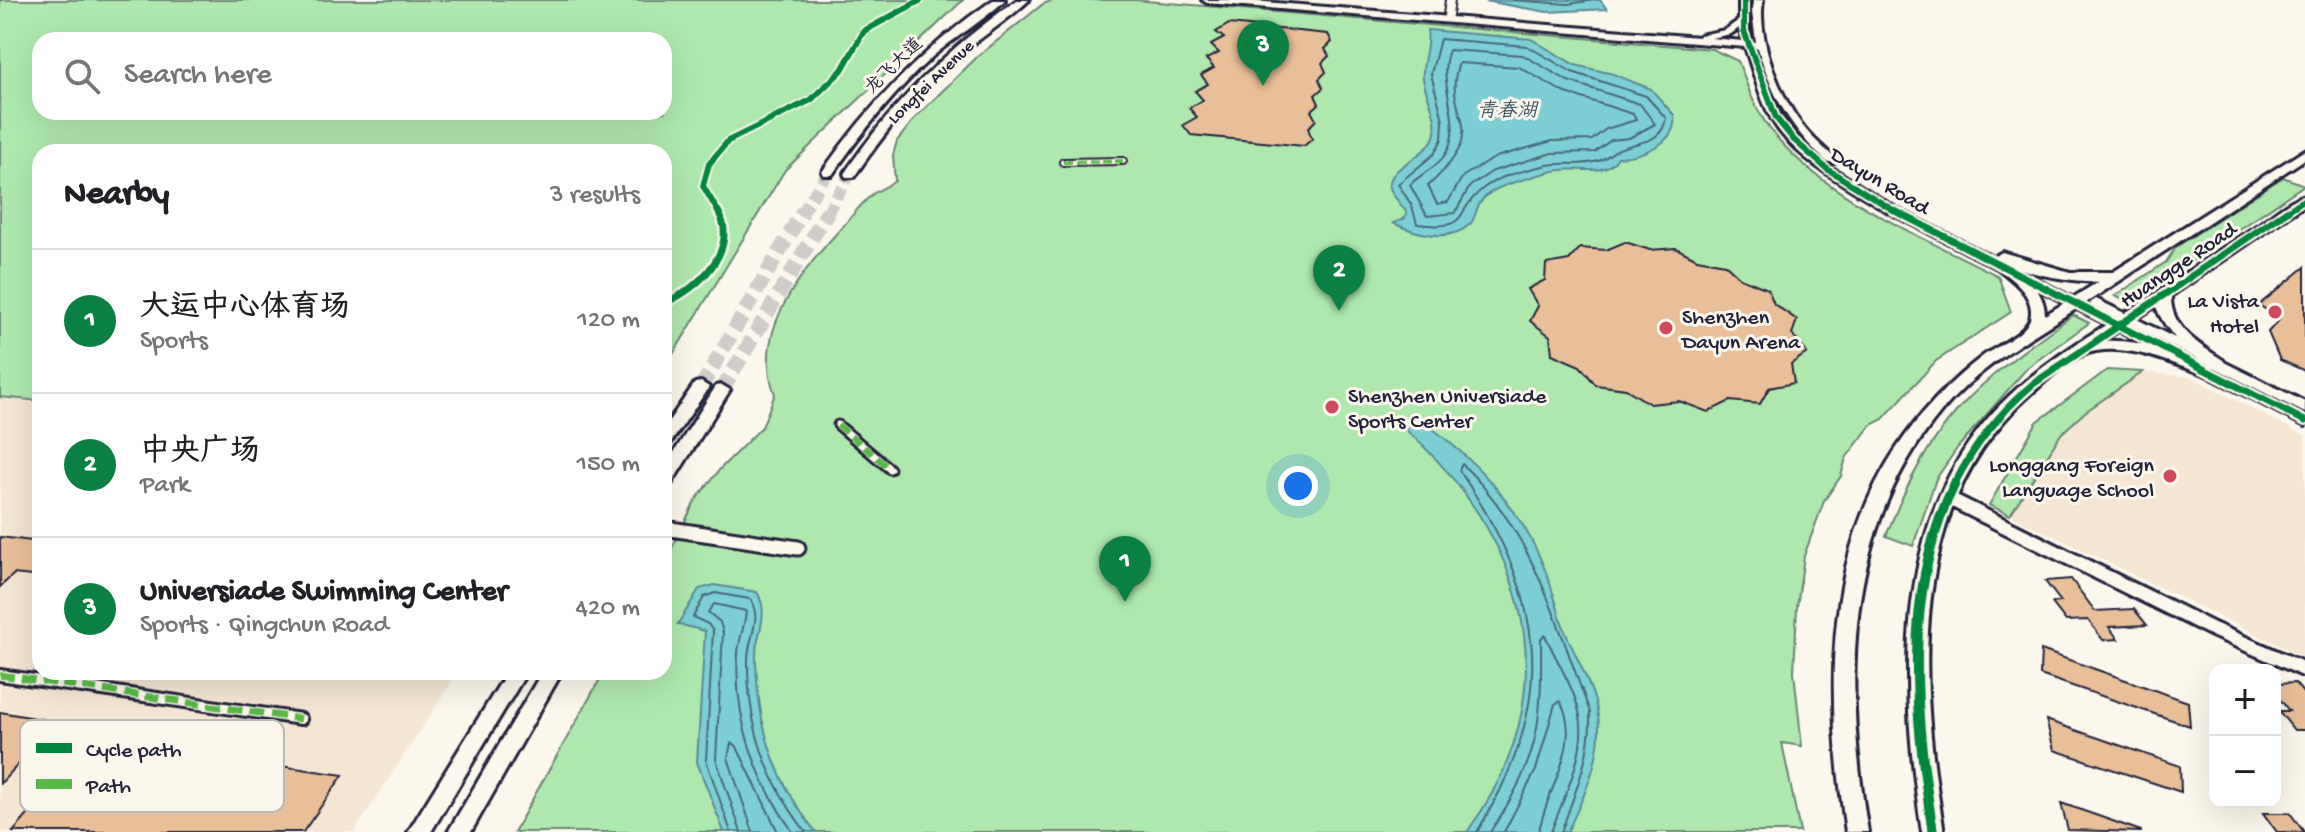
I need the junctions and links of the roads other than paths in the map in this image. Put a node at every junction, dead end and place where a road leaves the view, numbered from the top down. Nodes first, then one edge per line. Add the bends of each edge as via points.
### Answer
1 (1000, 0) edge
2 (1207, 0) edge
3 (1275, 0) edge
4 (1450, 0) edge
5 (1744, 0) edge
6 (1758, 0) edge
7 (1024, 1) edge
8 (1448, 15) junction
9 (1742, 22) junction
10 (1704, 40) junction
11 (1748, 44) junction
12 (1763, 45) junction
13 (1756, 69) junction
14 (2305, 154) edge
15 (1123, 161) dead end
16 (1063, 162) dead end
17 (828, 172) tunnel mouth
18 (850, 174) tunnel mouth
19 (2305, 199) edge
20 (2004, 262) junction
21 (2118, 275) junction
22 (2164, 294) junction
23 (2087, 304) junction
24 (2122, 322) junction
25 (2031, 331) junction
26 (2079, 351) junction
27 (2210, 366) junction
28 (701, 387) tunnel mouth
29 (722, 390) tunnel mouth
30 (2305, 408) edge
31 (2305, 421) edge
32 (838, 425) dead end
33 (672, 429) edge
34 (672, 469) edge
35 (890, 469) dead end
36 (1948, 498) junction
37 (672, 529) edge
38 (798, 548) dead end
39 (2305, 670) edge
40 (0, 675) edge
41 (32, 680) edge
42 (34, 680) edge
43 (512, 680) edge
44 (547, 680) edge
45 (301, 719) dead end
46 (419, 832) edge
47 (459, 832) edge
48 (1857, 832) edge
49 (1933, 832) edge

1 - 17 main road, 龙飞大道 via 888,91
2 - 10 street
3 - 8 street
4 - 8 street
5 - 9 street, Dayun Road
6 - 12 street, Dayun Road via 1755,20
7 - 18 main road, Longfei Avenue via 908,97
8 - 10 street
9 - 10 street
9 - 11 street, Dayun Road
10 - 11 street
10 - 13 street
11 - 12 street
11 - 13 street, Dayun Road
12 - 20 street, Dayun Road via 1788,111 1818,149 1880,193
13 - 20 street, Dayun Road via 1776,118 1819,162 1892,210
14 - 21 main road, Huangge Road
15 - 16 street
19 - 22 main road, Huangge Road
20 - 21 main road via 2061,274
20 - 23 street, Dayun Road
20 - 25 main road via 2038,304
21 - 23 main road, Huangge Road
22 - 24 main road, Huangge Road
22 - 27 main road via 2162,304 2171,325
23 - 24 street, Dayun Road
23 - 25 main road, Huangge Road
24 - 26 main road, Huangge Road
24 - 27 street, Dayun Road
25 - 48 main road, Huangge Road via 1986,360 1936,407 1909,442 1871,514 1856,561 1843,642 1845,745
26 - 27 main road via 2107,346 2143,349
26 - 36 main road, Huangge Road via 2001,413
27 - 30 street
27 - 31 street
28 - 33 main road
29 - 34 main road
32 - 35 street
36 - 39 street
36 - 49 main road, Huangge Road via 1929,565 1916,656 1917,714
37 - 38 street
40 - 41 street
42 - 45 street
43 - 46 main road
44 - 47 main road

